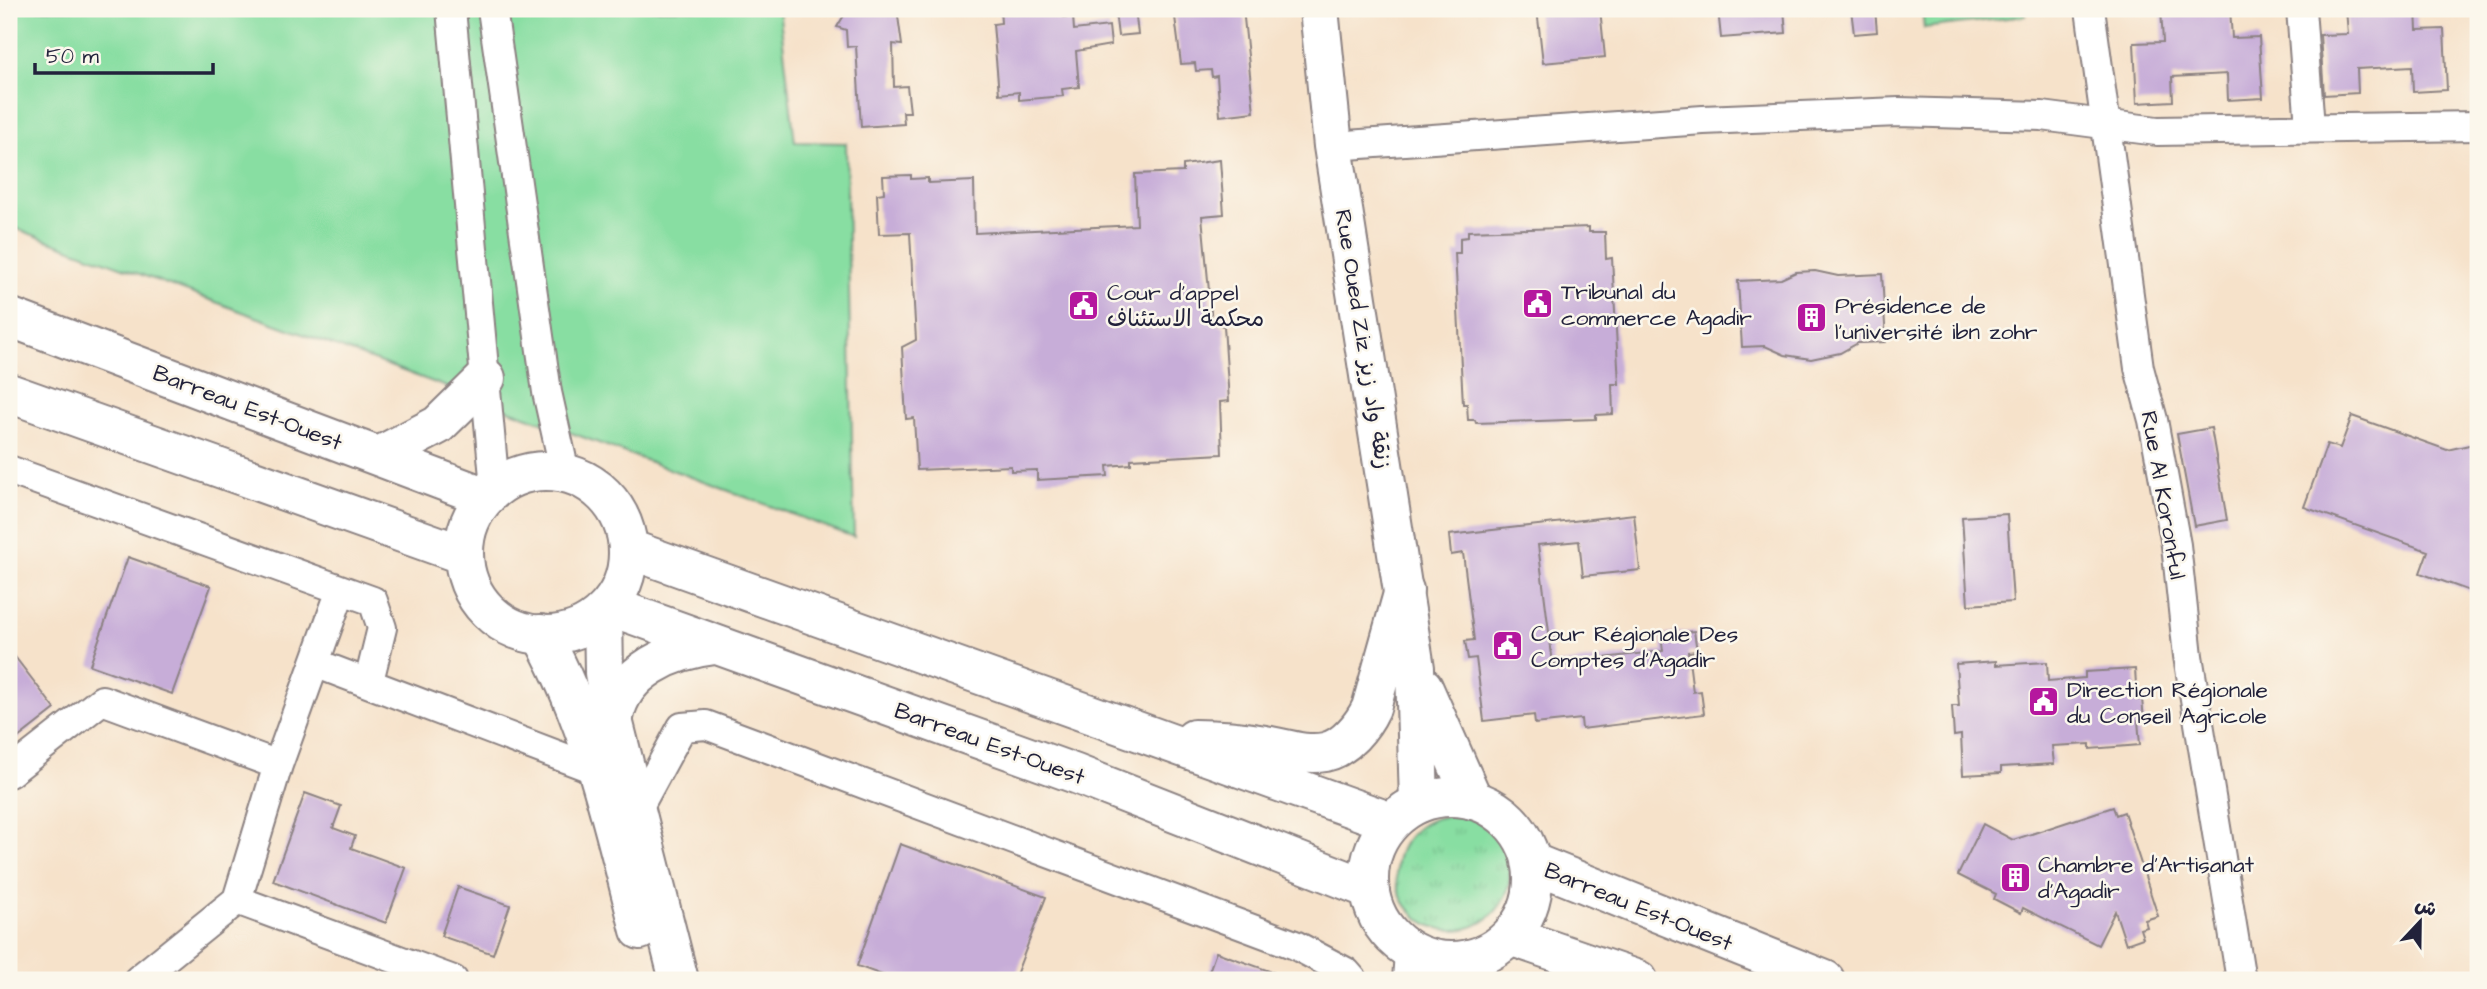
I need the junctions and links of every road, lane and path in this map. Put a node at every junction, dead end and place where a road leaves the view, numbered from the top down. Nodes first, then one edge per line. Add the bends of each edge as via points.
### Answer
1 (451, 9) edge
2 (492, 9) edge
3 (1319, 9) edge
4 (2090, 9) edge
5 (2301, 9) edge
6 (2103, 125) junction
7 (2478, 126) edge
8 (2310, 127) junction
9 (1333, 146) junction
10 (9, 317) edge
11 (486, 378) junction
12 (9, 393) edge
13 (379, 456) junction
14 (9, 470) edge
15 (565, 473) junction
16 (491, 493) junction
17 (629, 548) junction
18 (464, 555) junction
19 (341, 590) junction
20 (1404, 590) junction
21 (606, 609) junction
22 (541, 634) junction
23 (715, 645) junction
24 (315, 663) junction
25 (1415, 668) junction
26 (369, 681) junction
27 (614, 716) junction
28 (1156, 739) junction
29 (278, 765) junction
30 (599, 771) junction
31 (9, 773) edge
32 (1473, 800) junction
33 (638, 808) junction
34 (1405, 813) junction
35 (1531, 862) junction
36 (1369, 889) junction
37 (237, 900) junction
38 (1510, 936) junction
39 (1413, 966) edge
40 (1464, 970) edge
41 (442, 979) edge
42 (138, 980) edge
43 (652, 980) edge
44 (679, 980) edge
45 (1353, 980) edge
46 (1638, 980) edge
47 (1825, 980) edge
48 (2241, 980) edge

1 - 11 street
2 - 15 street via 547,392
3 - 9 main road, Rue Oued Ziz زنقة واد زيز
4 - 6 street, Rue Al Koronful
5 - 8 street
6 - 8 street via 2157,131
6 - 9 street via 2042,116 1899,112 1703,120
6 - 48 street, Rue Al Koronful via 2139,368 2176,545 2188,656
7 - 8 street
9 - 20 main road, Rue Oued Ziz زنقة واد زيز
10 - 13 main road, Barreau Est-Ouest
11 - 13 main road via 438,425
11 - 16 street
12 - 18 main road
13 - 16 main road, Barreau Est-Ouest
14 - 19 street
15 - 16 main road via 540,471 516,476
15 - 17 main road via 602,492 616,509
16 - 18 main road via 470,523
17 - 21 main road via 620,589
17 - 28 main road
18 - 22 main road via 468,578 496,617 517,629
19 - 24 street
19 - 26 street via 373,601 382,622
20 - 25 main road, Rue Oued Ziz زنقة واد زيز
20 - 28 main road via 1365,721 1327,752 1236,741
21 - 22 main road via 585,625 564,633
21 - 23 main road, Barreau Est-Ouest
21 - 27 main road via 604,673
22 - 30 main road via 567,680
23 - 27 main road via 669,655 648,667 617,702
23 - 36 main road, Barreau Est-Ouest via 1049,764
24 - 26 street
24 - 29 street
25 - 32 main road, Rue Oued Ziz زنقة واد زيز
25 - 34 main road, Rue Oued Ziz زنقة واد زيز
26 - 30 street
27 - 33 main road
28 - 34 main road
29 - 31 street via 102,700
29 - 37 street
30 - 43 main road
32 - 34 main road via 1446,797
32 - 35 main road via 1498,812 1513,826
33 - 44 main road
33 - 45 street via 682,727 706,725 1295,945
34 - 36 main road via 1372,853
35 - 38 main road via 1532,888 1525,914
35 - 47 main road, Barreau Est-Ouest
36 - 39 main road via 1376,915
37 - 41 street
37 - 42 street
38 - 40 main road
38 - 46 main road
39 - 40 main road via 1441,961

